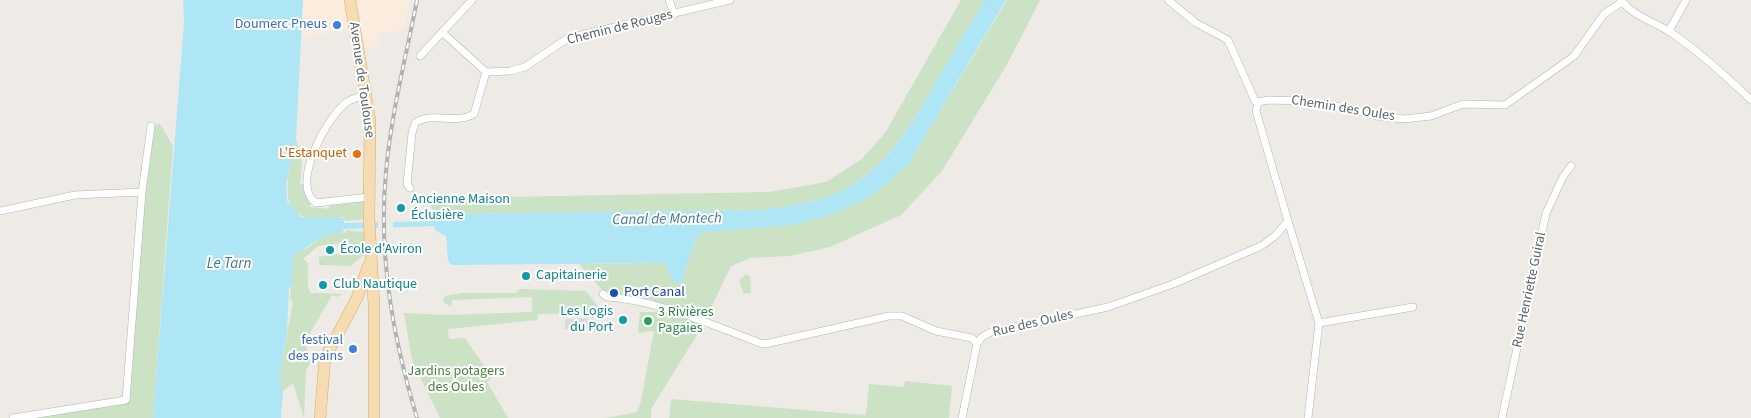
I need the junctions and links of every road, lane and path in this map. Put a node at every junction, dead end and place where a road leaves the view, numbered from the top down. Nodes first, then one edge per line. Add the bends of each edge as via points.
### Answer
1 (350, 0) edge
2 (472, 0) edge
3 (669, 0) edge
4 (730, 0) edge
5 (1168, 0) edge
6 (1686, 0) edge
7 (1622, 1) edge
8 (674, 14) junction
9 (1669, 31) junction
10 (442, 32) junction
11 (420, 56) dead end
12 (486, 72) junction
13 (365, 96) junction
14 (1751, 100) edge
15 (1258, 102) junction
16 (151, 126) dead end
17 (1570, 166) dead end
18 (410, 188) dead end
19 (142, 192) junction
20 (370, 197) junction
21 (0, 211) edge
22 (1288, 221) junction
23 (372, 250) junction
24 (603, 294) dead end
25 (353, 303) junction
26 (1413, 307) dead end
27 (374, 313) junction
28 (1319, 323) junction
29 (977, 344) junction
30 (13, 418) edge
31 (320, 418) edge
32 (374, 418) edge
33 (962, 418) edge
34 (1308, 418) edge
35 (1502, 418) edge

1 - 13 main road, Avenue de Toulouse
2 - 10 street
3 - 8 street
4 - 8 street, Chemin de Rouges
5 - 15 street via 1196,24 1228,40
6 - 9 street
7 - 9 street via 1639,16
7 - 15 street, Chemin des Oules via 1604,14 1574,56 1505,105 1464,104 1431,116 1404,118 1376,116 1301,101
8 - 12 street, Chemin de Rouges via 568,38 540,60 525,67 510,72
9 - 14 street via 1710,59
10 - 11 street
10 - 12 street
12 - 18 street via 474,114 461,119 423,118 415,123 407,184
13 - 20 main road, Avenue de Toulouse via 370,121
13 - 20 street via 356,97 338,110 321,137 309,165 308,188 311,199 316,203
15 - 22 street via 1256,111
16 - 19 street
17 - 35 street, Rue Henriette Guiral via 1546,213
19 - 21 street via 75,195
19 - 30 street via 126,400
20 - 23 main road, Avenue de Toulouse
22 - 28 street
22 - 29 street, Rue des Oules via 1261,246 1173,284 1108,307 991,332
23 - 25 main road via 366,275
23 - 27 main road, Avenue de Toulouse
24 - 29 street, Rue des Oules via 674,310 765,344 889,316 902,316 936,331 972,338
25 - 27 main road via 361,298 371,302
25 - 31 main road via 325,358
26 - 28 street
27 - 32 main road, Avenue de Toulouse
28 - 34 street
29 - 33 street

